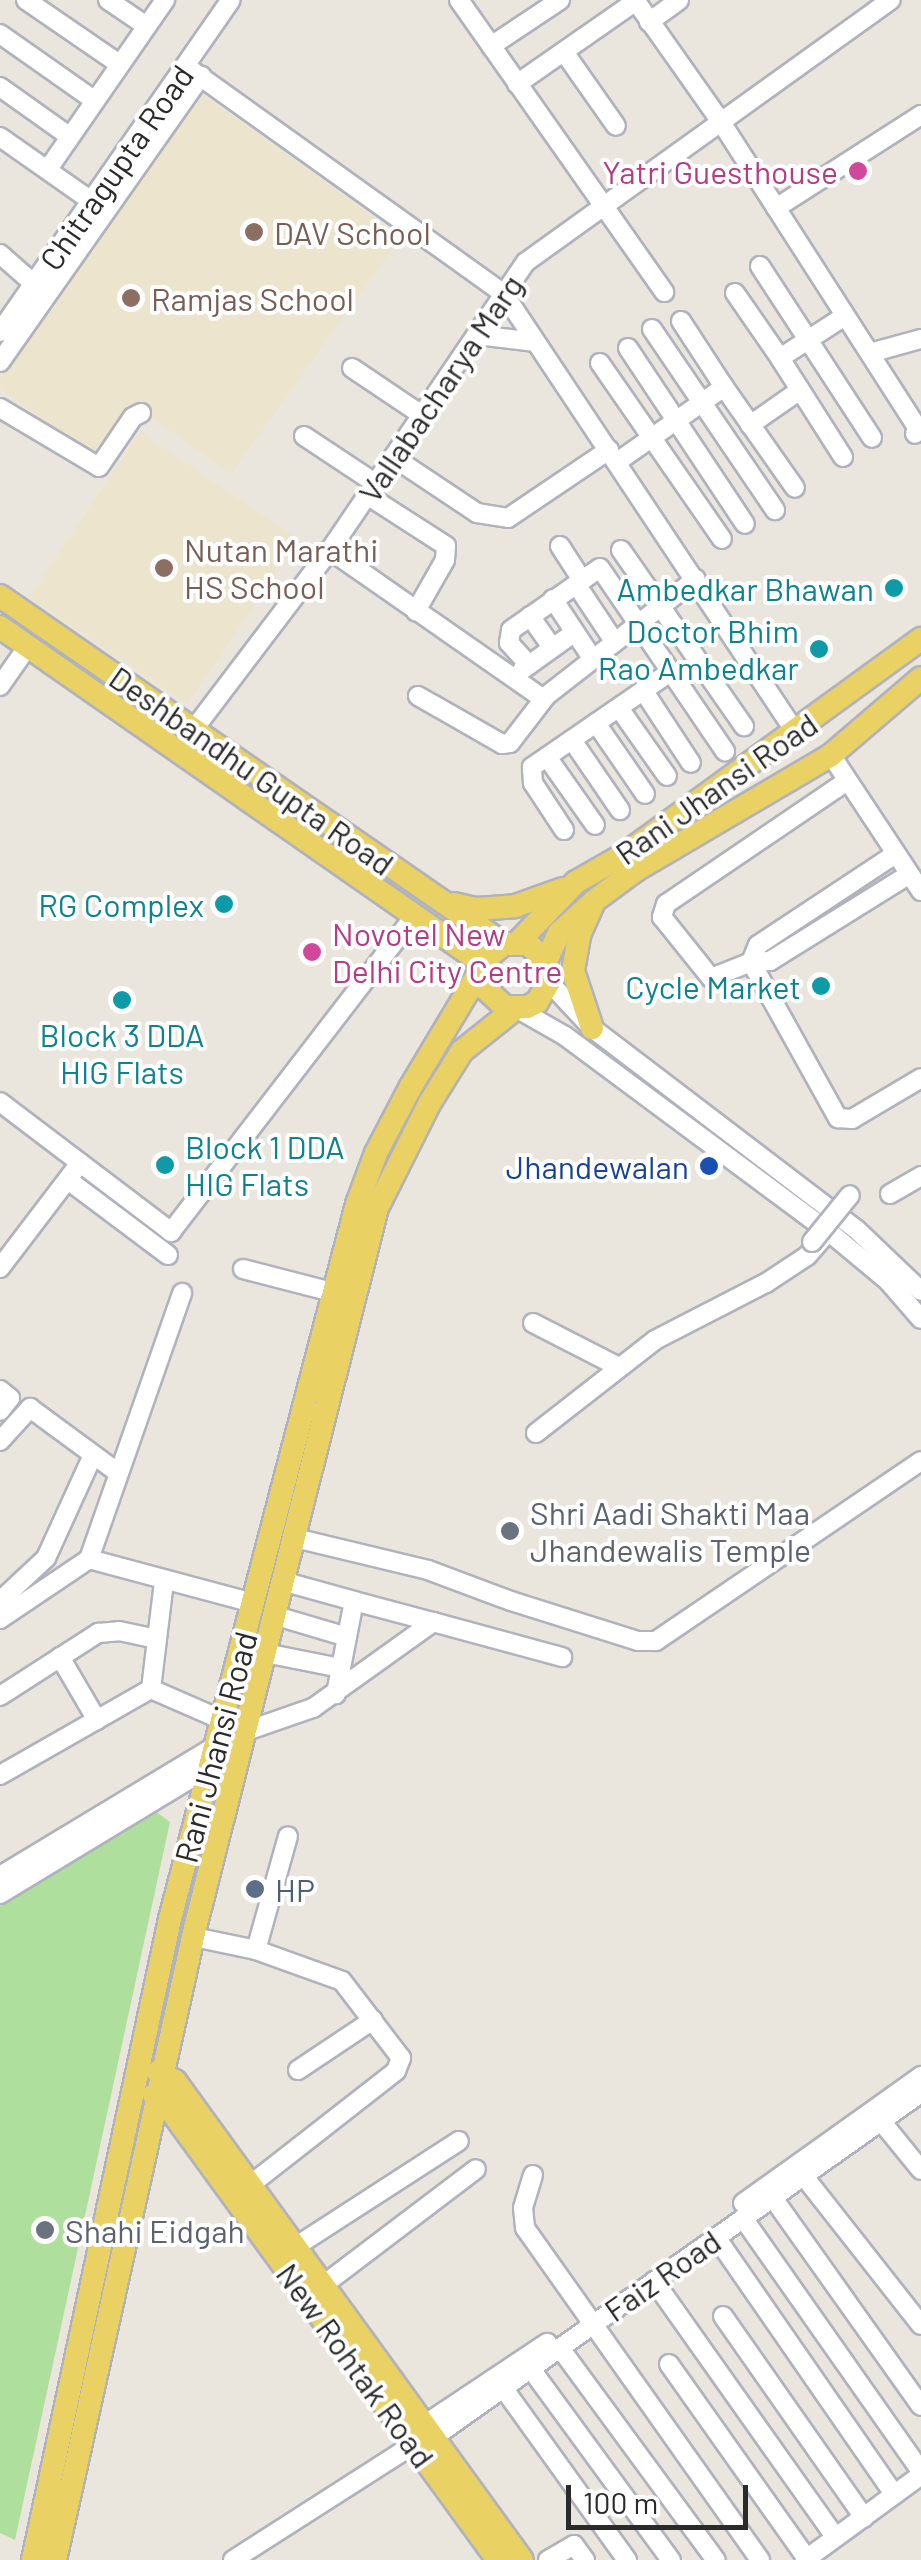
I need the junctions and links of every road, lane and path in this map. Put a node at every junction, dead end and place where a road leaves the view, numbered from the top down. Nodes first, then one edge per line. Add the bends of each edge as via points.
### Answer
1 (26, 0) edge
2 (108, 0) edge
3 (165, 0) edge
4 (231, 0) edge
5 (459, 0) edge
6 (560, 0) edge
7 (678, 0) edge
8 (891, 0) edge
9 (635, 1) edge
10 (649, 22) junction
11 (146, 25) junction
12 (0, 34) edge
13 (491, 46) junction
14 (564, 52) junction
15 (119, 64) junction
16 (194, 71) junction
17 (517, 84) junction
18 (0, 87) edge
19 (94, 100) junction
20 (921, 115) edge
21 (721, 122) junction
22 (616, 126) dead end
23 (69, 136) junction
24 (0, 137) edge
25 (48, 169) junction
26 (90, 200) junction
27 (602, 208) junction
28 (776, 208) junction
29 (0, 254) edge
30 (760, 266) dead end
31 (34, 284) junction
32 (664, 292) dead end
33 (735, 292) dead end
34 (504, 294) junction
35 (846, 316) junction
36 (681, 321) dead end
37 (652, 329) dead end
38 (0, 332) edge
39 (477, 335) junction
40 (806, 339) junction
41 (921, 339) edge
42 (536, 342) junction
43 (628, 348) dead end
44 (870, 353) junction
45 (780, 358) junction
46 (0, 362) edge
47 (600, 363) dead end
48 (352, 368) dead end
49 (724, 387) junction
50 (800, 390) junction
51 (700, 404) junction
52 (0, 408) edge
53 (142, 414) dead end
54 (422, 415) junction
55 (677, 420) junction
56 (750, 424) junction
57 (915, 434) dead end
58 (304, 436) dead end
59 (652, 437) junction
60 (872, 438) dead end
61 (613, 456) junction
62 (844, 457) dead end
63 (392, 458) junction
64 (795, 488) dead end
65 (371, 489) junction
66 (774, 510) dead end
67 (745, 524) dead end
68 (722, 539) dead end
69 (560, 546) dead end
70 (330, 550) junction
71 (621, 550) dead end
72 (696, 579) junction
73 (579, 582) junction
74 (0, 596) edge
75 (553, 600) junction
76 (658, 608) junction
77 (416, 611) junction
78 (530, 616) junction
79 (636, 623) junction
80 (0, 627) edge
81 (575, 632) junction
82 (921, 640) edge
83 (614, 641) junction
84 (28, 646) junction
85 (552, 648) junction
86 (592, 658) junction
87 (529, 665) junction
88 (670, 672) junction
89 (510, 678) junction
90 (921, 678) edge
91 (0, 686) edge
92 (644, 690) junction
93 (418, 696) dead end
94 (546, 696) junction
95 (619, 708) junction
96 (596, 724) junction
97 (744, 726) dead end
98 (194, 729) junction
99 (796, 732) junction
100 (572, 740) junction
101 (725, 751) dead end
102 (830, 755) junction
103 (547, 757) junction
104 (691, 763) dead end
105 (667, 776) dead end
106 (847, 781) junction
107 (645, 794) dead end
108 (620, 810) dead end
109 (595, 824) dead end
110 (564, 830) dead end
111 (921, 855) edge
112 (902, 866) junction
113 (576, 882) junction
114 (921, 891) edge
115 (441, 901) junction
116 (594, 901) junction
117 (415, 915) junction
118 (511, 943) junction
119 (750, 962) junction
120 (484, 964) junction
121 (547, 972) junction
122 (516, 1008) junction
123 (592, 1028) junction
124 (921, 1078) edge
125 (0, 1102) edge
126 (80, 1163) junction
127 (921, 1176) edge
128 (68, 1180) junction
129 (850, 1194) dead end
130 (890, 1194) dead end
131 (813, 1207) junction
132 (828, 1231) junction
133 (812, 1242) dead end
134 (168, 1256) dead end
135 (0, 1268) edge
136 (243, 1269) dead end
137 (921, 1291) edge
138 (332, 1292) junction
139 (182, 1293) dead end
140 (921, 1319) edge
141 (533, 1323) dead end
142 (619, 1367) junction
143 (0, 1390) edge
144 (0, 1410) edge
145 (536, 1433) dead end
146 (0, 1442) edge
147 (93, 1454) junction
148 (921, 1461) edge
149 (117, 1472) junction
150 (295, 1538) junction
151 (90, 1559) junction
152 (164, 1581) junction
153 (282, 1582) junction
154 (354, 1600) junction
155 (0, 1601) edge
156 (252, 1603) junction
157 (274, 1616) junction
158 (0, 1619) edge
159 (433, 1622) junction
160 (348, 1636) junction
161 (156, 1638) junction
162 (265, 1653) junction
163 (562, 1657) dead end
164 (60, 1658) junction
165 (341, 1668) junction
166 (151, 1690) junction
167 (336, 1694) junction
168 (0, 1696) edge
169 (96, 1720) junction
170 (222, 1720) junction
171 (242, 1739) junction
172 (213, 1757) junction
173 (0, 1775) edge
174 (288, 1836) dead end
175 (0, 1876) edge
176 (0, 1894) edge
177 (194, 1937) junction
178 (256, 1950) junction
179 (373, 2020) junction
180 (298, 2070) dead end
181 (166, 2074) junction
182 (921, 2076) edge
183 (134, 2079) junction
184 (160, 2097) junction
185 (920, 2098) edge
186 (881, 2121) junction
187 (460, 2141) dead end
188 (476, 2169) dead end
189 (921, 2170) edge
190 (800, 2171) junction
191 (533, 2175) dead end
192 (250, 2185) junction
193 (772, 2198) junction
194 (743, 2218) junction
195 (716, 2238) junction
196 (295, 2247) junction
197 (654, 2281) junction
198 (322, 2286) junction
199 (723, 2316) dead end
200 (590, 2320) junction
201 (921, 2325) edge
202 (560, 2348) junction
203 (669, 2364) dead end
204 (531, 2369) junction
205 (504, 2388) junction
206 (921, 2406) edge
207 (417, 2440) junction
208 (921, 2473) edge
209 (894, 2494) junction
210 (864, 2517) junction
211 (835, 2538) junction
212 (806, 2559) edge
213 (33, 2560) edge
214 (56, 2560) edge
215 (234, 2560) edge
216 (498, 2560) edge
217 (522, 2560) edge
218 (548, 2560) edge
219 (586, 2560) edge
220 (626, 2560) edge
221 (672, 2560) edge
222 (716, 2560) edge
223 (760, 2560) edge

1 - 15 street
2 - 11 street
3 - 11 street
4 - 16 street, Chitragupta Road
5 - 13 street
6 - 13 street
7 - 10 street
8 - 21 street, Vallabacharya Marg
9 - 10 street
9 - 14 street
10 - 21 street
11 - 15 street
12 - 19 street
13 - 17 street
14 - 17 street
14 - 22 street
15 - 19 street
16 - 26 street, Chitragupta Road
16 - 34 street
16 - 46 street, Chitragupta Road
17 - 27 street
18 - 23 street
19 - 23 street
20 - 28 street
21 - 27 street, Vallabacharya Marg
21 - 28 street
23 - 25 street
24 - 25 street
25 - 26 street
26 - 31 street, Chitragupta Road
27 - 32 street
27 - 34 street, Vallabacharya Marg via 526,262
28 - 35 street
29 - 31 street
30 - 40 street
31 - 38 street, Chitragupta Road
33 - 45 street
34 - 39 street, Vallabacharya Marg
34 - 42 street
35 - 40 street
35 - 44 street
36 - 49 street
37 - 51 street
39 - 42 street
39 - 54 street, Vallabacharya Marg
40 - 45 street
40 - 60 street
41 - 44 street
42 - 61 street
43 - 55 street
44 - 57 street
45 - 50 street
47 - 59 street
48 - 54 street
49 - 51 street
49 - 56 street
50 - 56 street
50 - 62 street
51 - 55 street
51 - 66 street
52 - 53 street via 99,467 133,417
54 - 63 street, Vallabacharya Marg
55 - 59 street
55 - 67 street
56 - 64 street
58 - 65 street
59 - 61 street
59 - 68 street
61 - 63 street via 508,518 476,513
61 - 72 street
63 - 65 street, Vallabacharya Marg
65 - 70 street, Vallabacharya Marg
65 - 77 street via 447,549
69 - 73 street
70 - 77 street
70 - 98 street, Vallabacharya Marg
71 - 76 street
72 - 76 street
72 - 99 street
73 - 75 street
73 - 79 street via 600,568
73 - 83 street
74 - 98 main road, Deshbandhu Gupta Road
75 - 78 street
75 - 81 street
76 - 79 street
76 - 97 street
77 - 89 street
78 - 85 street
78 - 87 street via 508,636
79 - 83 street
79 - 88 street
80 - 84 main road, Deshbandhu Gupta Road
81 - 85 street
81 - 86 street
82 - 99 main road, Rani Jhansi Road
83 - 86 street
84 - 91 street
84 - 117 main road, Deshbandhu Gupta Road
85 - 87 street
86 - 94 street
87 - 89 street
88 - 92 street
88 - 101 street
89 - 94 street
90 - 102 main road, Rani Jhansi Road
92 - 95 street
92 - 104 street
93 - 94 street via 502,744 510,743
95 - 96 street
95 - 105 street
96 - 100 street
96 - 107 street
98 - 115 main road, Deshbandhu Gupta Road
99 - 113 main road, Rani Jhansi Road
100 - 103 street
100 - 108 street
102 - 106 street
102 - 116 main road, Rani Jhansi Road
103 - 109 street
103 - 110 street via 530,777
106 - 112 street
106 - 119 street via 662,910 706,976
111 - 112 street
112 - 114 street
112 - 119 street via 758,945
113 - 115 main road via 514,906 476,909
113 - 118 main road, Rani Jhansi Road
115 - 118 main road, Deshbandhu Gupta Road
116 - 121 main road, Rani Jhansi Road via 558,933
116 - 123 main road via 573,971
117 - 120 main road, Deshbandhu Gupta Road
117 - 126 street via 171,1232
118 - 120 main road
118 - 121 main road via 528,944
119 - 124 street via 838,1118 852,1120
120 - 122 main road via 490,996
120 - 138 main road, Rani Jhansi Road via 376,1154
121 - 122 main road via 537,1002
121 - 123 street
122 - 131 street
122 - 150 main road, Rani Jhansi Road via 462,1051 378,1208
123 - 131 street
125 - 126 street
126 - 128 street
127 - 130 street
128 - 134 street
128 - 135 street
129 - 133 street, bridge
131 - 132 street
131 - 137 street
132 - 140 street
132 - 142 street via 780,1274
136 - 138 street
138 - 156 main road, Rani Jhansi Road
139 - 149 street
141 - 142 street
142 - 145 street
143 - 144 street via 10,1398
146 - 147 street via 30,1408
147 - 149 street
147 - 155 street via 46,1558
148 - 150 street via 656,1641 638,1641 428,1570
149 - 151 street
150 - 153 main road, Rani Jhansi Road
151 - 152 street
151 - 158 street
152 - 156 street
152 - 161 street
153 - 154 street
153 - 157 main road, Rani Jhansi Road
154 - 159 street
154 - 160 street
156 - 170 main road, Rani Jhansi Road
157 - 160 street
157 - 162 main road, Rani Jhansi Road
159 - 163 street
159 - 167 street
160 - 165 street
161 - 164 street via 98,1633
161 - 166 street
162 - 165 street
162 - 171 main road, Rani Jhansi Road
164 - 168 street
164 - 169 street
165 - 167 street
166 - 169 street
166 - 170 street
167 - 171 street
169 - 173 street
170 - 172 main road, Rani Jhansi Road
171 - 172 street
171 - 177 main road, Rani Jhansi Road
172 - 175 street
172 - 176 street
172 - 183 main road, Rani Jhansi Road
174 - 178 street
177 - 178 street
177 - 181 main road, Rani Jhansi Road
178 - 179 street via 342,1982
179 - 180 street
179 - 192 street via 401,2058 396,2072
181 - 183 main road
181 - 184 main road, Rani Jhansi Road
181 - 192 main road, New Rohtak Road
182 - 190 street
183 - 184 main road
183 - 213 main road, Rani Jhansi Road
184 - 207 main road, New Rohtak Road
184 - 214 main road, Rani Jhansi Road
185 - 186 street, Faiz Road
186 - 189 street
186 - 190 street, Faiz Road
187 - 196 street
188 - 198 street
190 - 193 street, Faiz Road
190 - 200 street
190 - 201 street
191 - 200 street via 525,2228
192 - 196 main road, New Rohtak Road
193 - 194 street, Faiz Road
193 - 206 street
194 - 195 street, Faiz Road
194 - 208 street
195 - 197 street, Faiz Road
195 - 209 street
196 - 198 main road, New Rohtak Road
197 - 200 street, Faiz Road
197 - 211 street
198 - 207 main road, New Rohtak Road
199 - 210 street
200 - 202 street, Faiz Road
200 - 207 street
200 - 223 street
202 - 204 street, Faiz Road
202 - 222 street
203 - 212 street
204 - 205 street, Faiz Road
204 - 221 street
205 - 207 street, Faiz Road
205 - 220 street
207 - 215 street, Faiz Road
207 - 216 main road, New Rohtak Road
207 - 217 main road, New Rohtak Road
208 - 209 street
209 - 210 street
210 - 211 street
211 - 212 street
218 - 219 street via 574,2545

